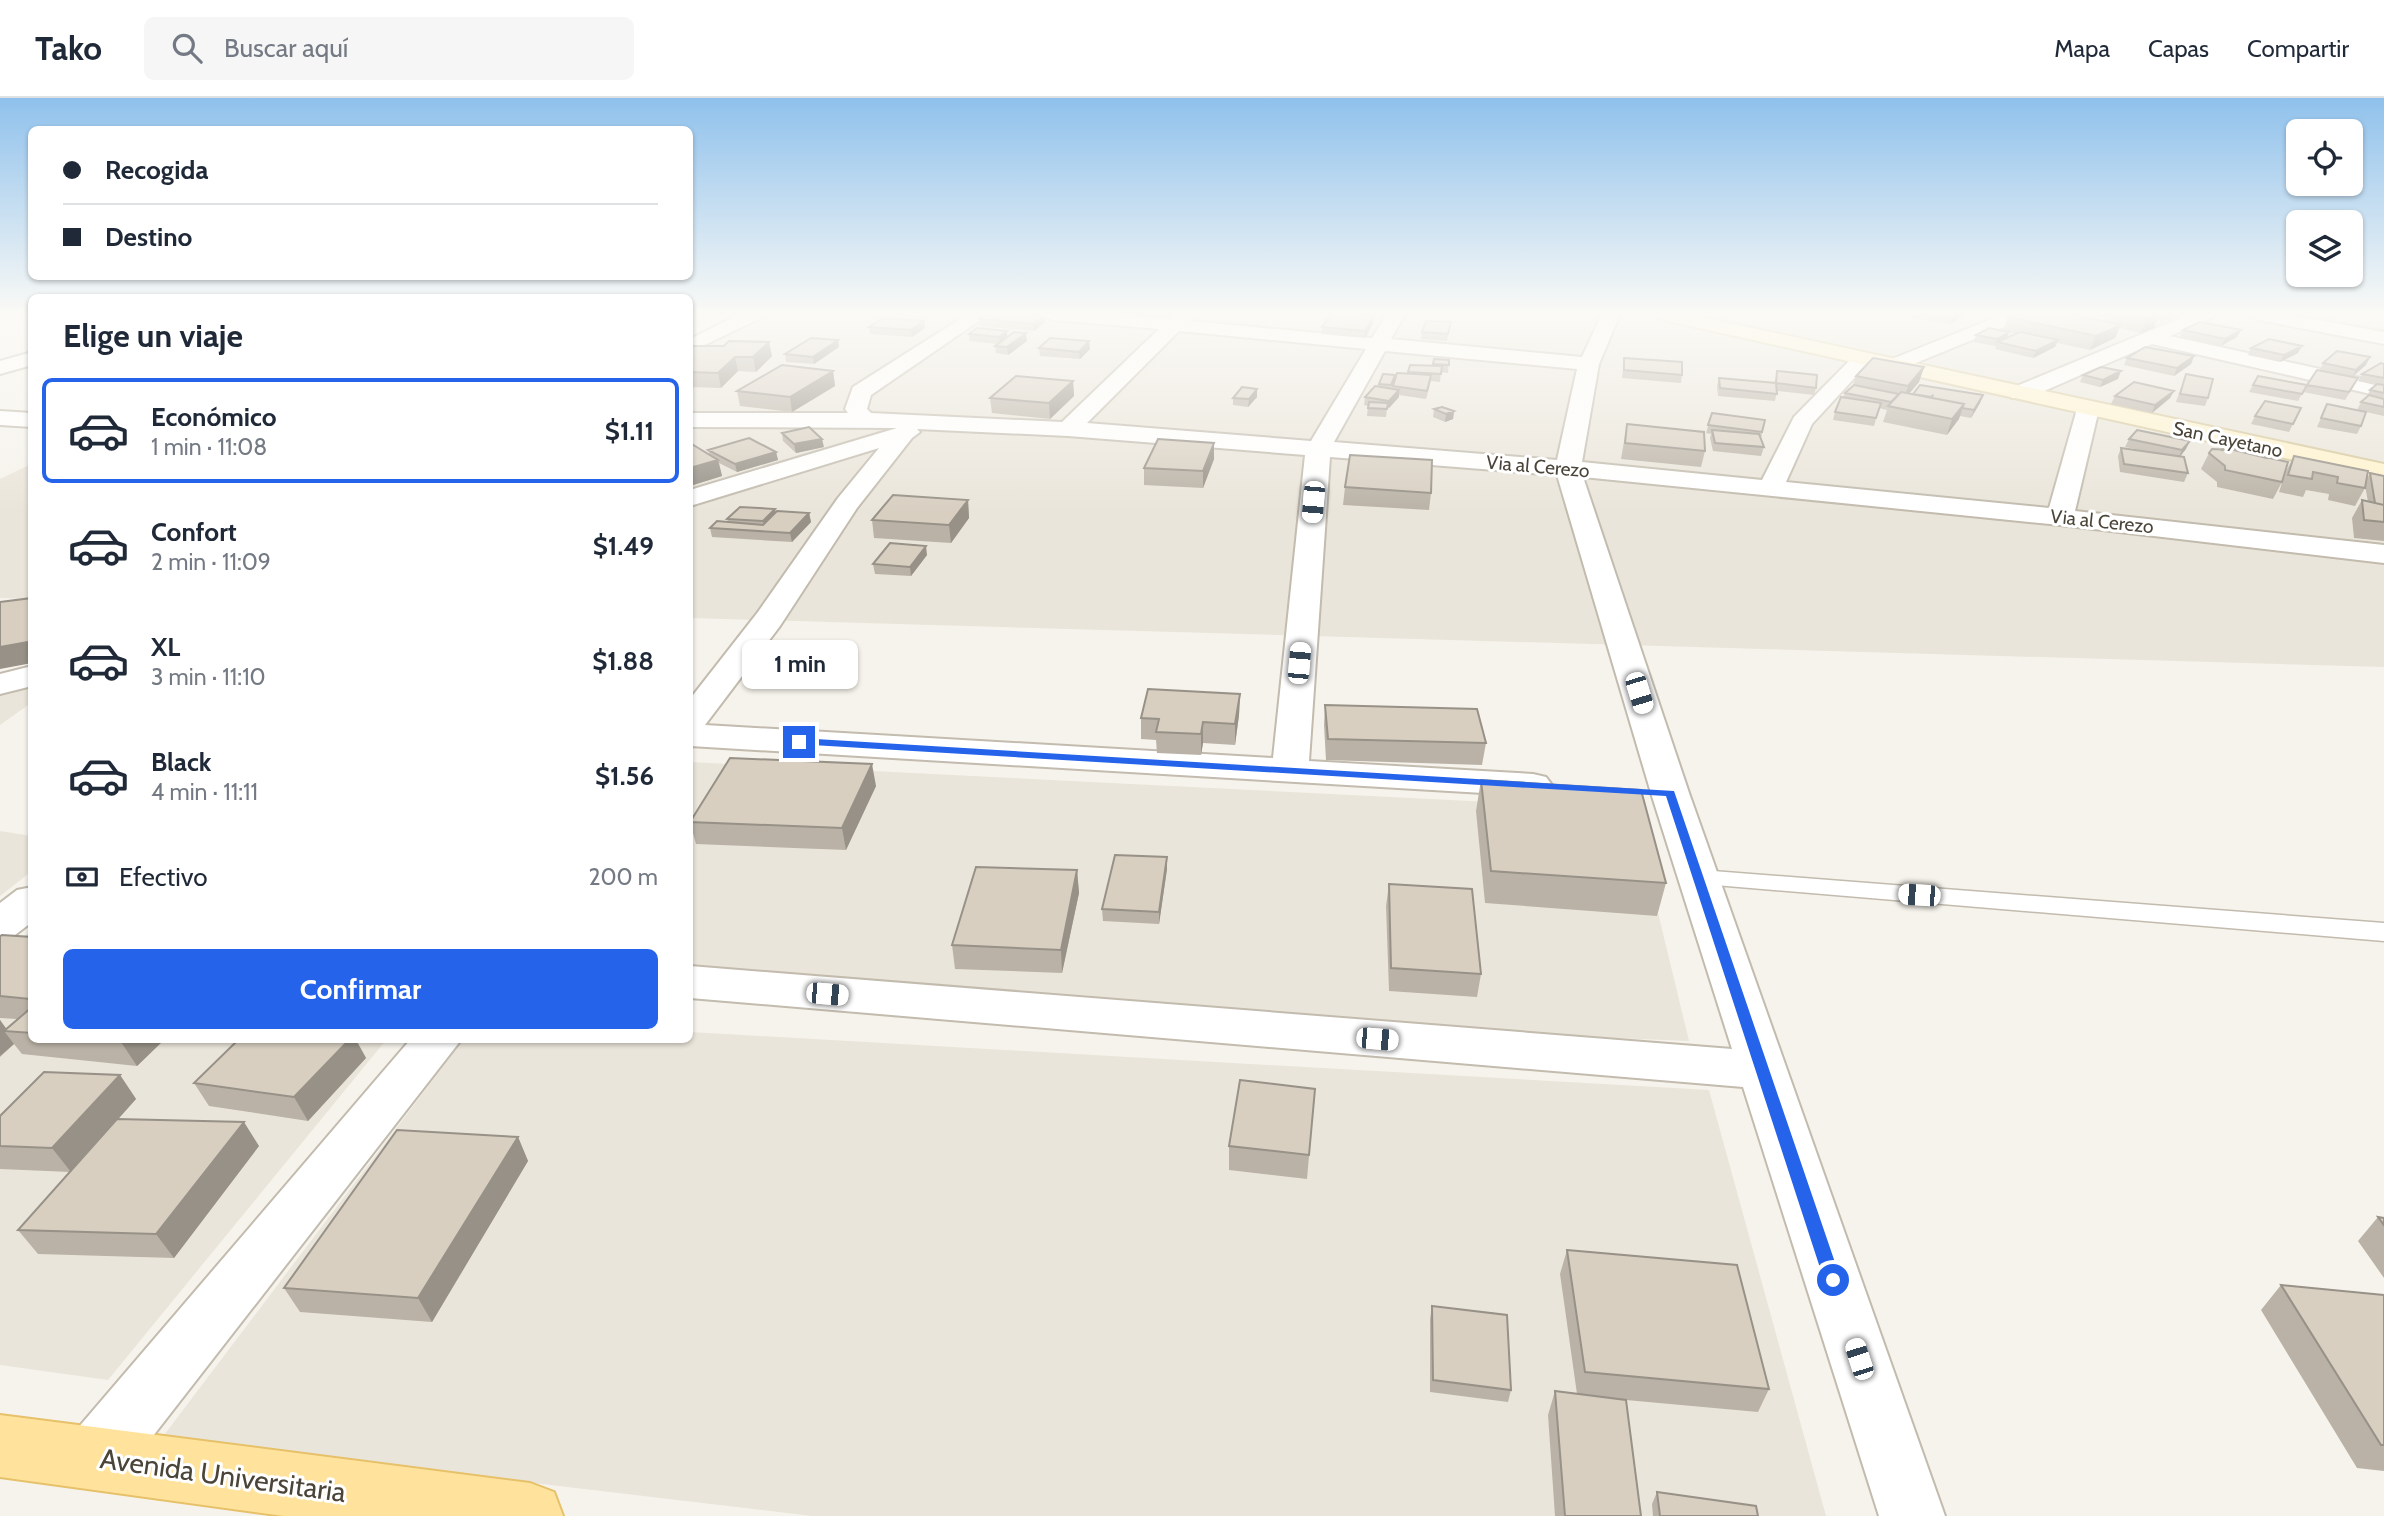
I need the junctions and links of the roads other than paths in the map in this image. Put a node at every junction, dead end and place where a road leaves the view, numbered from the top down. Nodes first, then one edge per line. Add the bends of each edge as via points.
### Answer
1 (879, 380) edge
2 (1118, 380) edge
3 (1358, 380) edge
4 (1586, 380) edge
5 (1842, 380) edge
6 (1962, 380) edge
7 (2050, 380) edge
8 (2340, 380) edge
9 (2384, 390) edge
10 (2020, 393) junction
11 (2088, 408) junction
12 (0, 418) edge
13 (28, 420) edge
14 (693, 420) edge
15 (864, 420) junction
16 (937, 422) junction
17 (1068, 429) junction
18 (904, 433) junction
19 (1318, 449) junction
20 (1568, 468) junction
21 (2384, 472) edge
22 (1770, 490) junction
23 (693, 497) edge
24 (2060, 517) junction
25 (2384, 554) edge
26 (28, 677) edge
27 (0, 684) edge
28 (693, 717) edge
29 (693, 735) edge
30 (1290, 771) junction
31 (1561, 786) edge
32 (1700, 878) junction
33 (28, 903) edge
34 (0, 925) edge
35 (2384, 932) edge
36 (693, 982) edge
37 (435, 1043) edge
38 (1763, 1070) junction
39 (0, 1446) edge
40 (95, 1458) junction
41 (530, 1516) edge
42 (1912, 1516) edge

1 - 15 street via 861,392 856,409
2 - 17 street
3 - 19 street
4 - 20 street
5 - 22 street via 1802,422
6 - 10 main road, San Cayetano
7 - 10 street
8 - 9 street
10 - 11 main road, San Cayetano
11 - 21 main road, San Cayetano
11 - 24 street
12 - 13 street
14 - 15 street, Via al Cerezo
15 - 16 street, Via al Cerezo
16 - 17 street, Via al Cerezo
16 - 18 street
17 - 19 street, Via al Cerezo
18 - 23 street
18 - 28 street
19 - 20 street, Via al Cerezo
19 - 30 street
20 - 22 street, Via al Cerezo
20 - 32 street via 1650,792
22 - 24 street, Via al Cerezo
24 - 25 street, Via al Cerezo
26 - 27 street
29 - 30 street
30 - 31 street
32 - 35 lane
32 - 38 street
33 - 34 street
36 - 38 street
37 - 40 street
38 - 42 street
39 - 40 main road, Avenida Universitaria
40 - 41 main road, Avenida Universitaria

